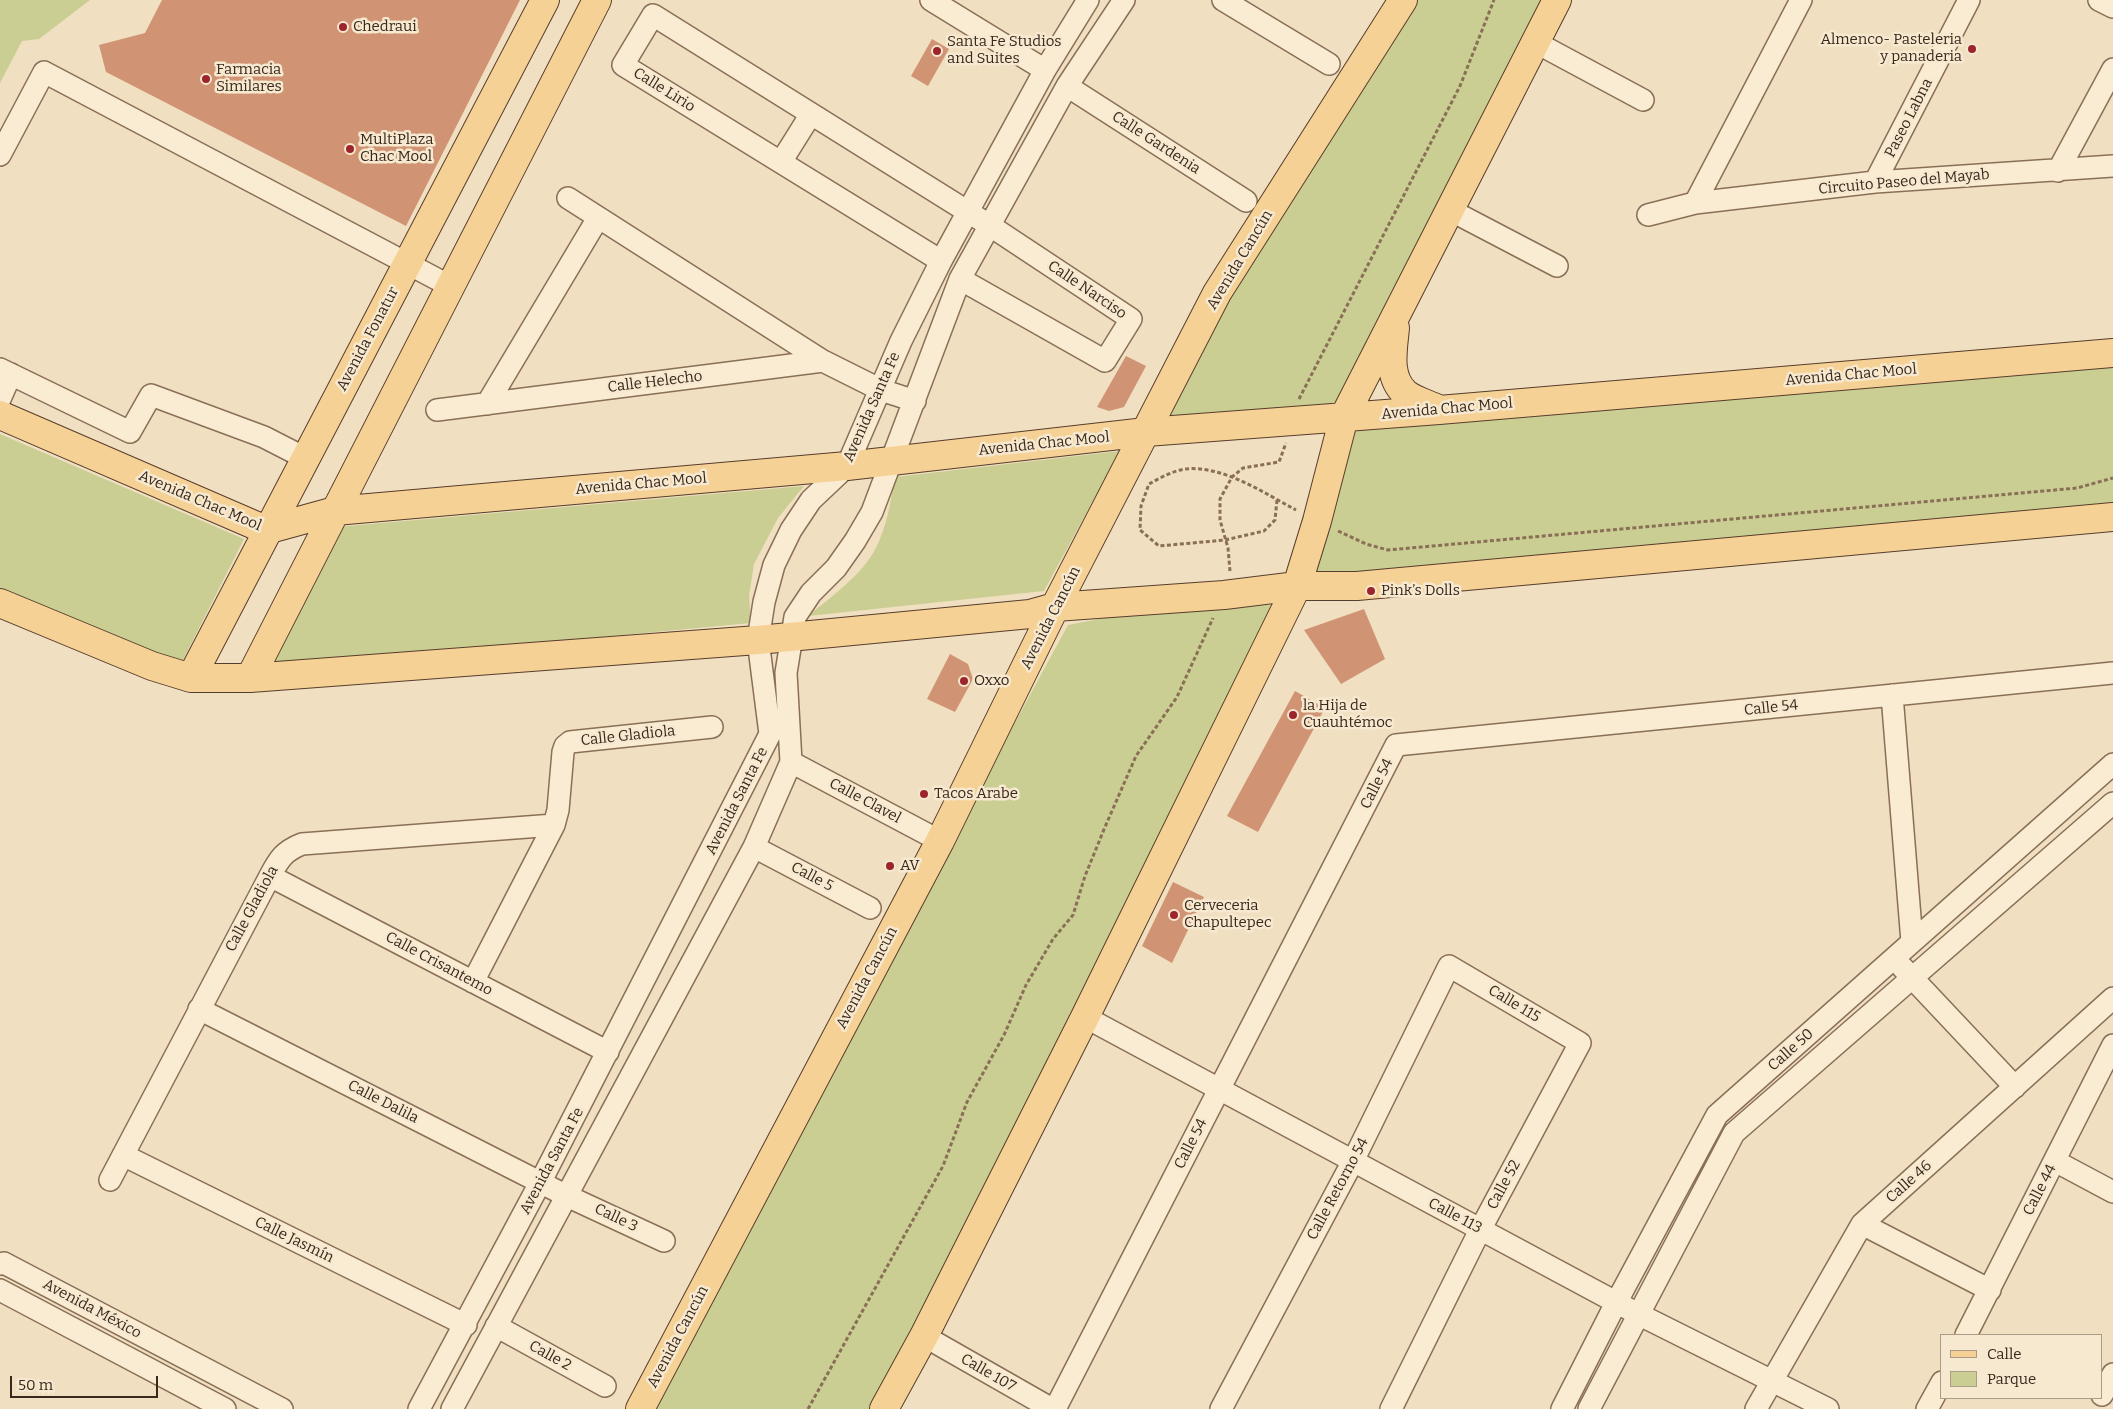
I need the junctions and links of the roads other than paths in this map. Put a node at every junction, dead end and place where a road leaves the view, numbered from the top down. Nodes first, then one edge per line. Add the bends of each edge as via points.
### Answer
1 (545, 0) edge
2 (597, 0) edge
3 (931, 0) edge
4 (1088, 0) edge
5 (1124, 0) edge
6 (1223, 0) edge
7 (1403, 0) edge
8 (1556, 0) edge
9 (1801, 0) edge
10 (1969, 0) edge
11 (2099, 0) edge
12 (2113, 7) edge
13 (1535, 42) junction
14 (1328, 64) dead end
15 (2113, 69) edge
16 (1045, 70) junction
17 (1066, 86) junction
18 (1643, 100) dead end
19 (811, 114) junction
20 (0, 155) edge
21 (781, 162) junction
22 (2113, 166) edge
23 (2058, 171) junction
24 (1875, 182) junction
25 (568, 198) dead end
26 (1246, 201) dead end
27 (1694, 203) junction
28 (1450, 210) junction
29 (967, 212) junction
30 (1648, 215) dead end
31 (598, 218) junction
32 (989, 225) junction
33 (941, 261) junction
34 (407, 263) junction
35 (1557, 266) dead end
36 (960, 279) junction
37 (450, 286) junction
38 (1396, 315) junction
39 (2113, 353) edge
40 (823, 361) junction
41 (6, 371) edge
42 (881, 390) junction
43 (0, 398) edge
44 (915, 402) junction
45 (487, 404) junction
46 (437, 410) dead end
47 (1439, 410) junction
48 (0, 415) edge
49 (1344, 417) junction
50 (1146, 432) junction
51 (305, 458) junction
52 (892, 461) junction
53 (847, 466) junction
54 (335, 511) junction
55 (2113, 517) edge
56 (266, 530) junction
57 (1297, 586) junction
58 (0, 603) edge
59 (1043, 616) junction
60 (791, 636) junction
61 (758, 640) junction
62 (2113, 673) edge
63 (190, 678) junction
64 (250, 678) junction
65 (1892, 696) junction
66 (712, 727) dead end
67 (791, 762) junction
68 (2113, 764) edge
69 (2113, 804) edge
70 (554, 825) junction
71 (940, 841) junction
72 (754, 847) junction
73 (270, 876) junction
74 (870, 908) dead end
75 (1912, 942) junction
76 (1894, 958) junction
77 (1449, 966) joint
78 (1912, 978) junction
79 (473, 982) junction
80 (2113, 998) edge
81 (198, 1009) junction
82 (1085, 1017) junction
83 (1580, 1043) joint
84 (2113, 1045) edge
85 (608, 1052) junction
86 (2015, 1087) junction
87 (1219, 1089) junction
88 (123, 1155) junction
89 (1353, 1161) junction
90 (2055, 1161) junction
91 (110, 1180) dead end
92 (541, 1181) junction
93 (2113, 1192) edge
94 (567, 1196) junction
95 (1862, 1224) junction
96 (1480, 1230) junction
97 (664, 1241) dead end
98 (0, 1264) edge
99 (0, 1290) edge
100 (1990, 1290) junction
101 (1616, 1303) junction
102 (1638, 1314) junction
103 (466, 1325) junction
104 (496, 1326) junction
105 (1967, 1334) edge
106 (924, 1336) junction
107 (183, 1357) junction
108 (2113, 1374) edge
109 (171, 1380) junction
110 (1771, 1381) junction
111 (605, 1386) dead end
112 (1940, 1386) edge
113 (2103, 1392) edge
114 (226, 1409) edge
115 (282, 1409) edge
116 (419, 1409) edge
117 (452, 1409) edge
118 (640, 1409) edge
119 (884, 1409) edge
120 (1054, 1409) edge
121 (1221, 1409) edge
122 (1391, 1409) edge
123 (1562, 1409) edge
124 (1589, 1409) edge
125 (1756, 1409) edge
126 (1828, 1409) edge
127 (1927, 1409) edge

1 - 34 main road, Avenida Fonatur
2 - 37 main road
3 - 16 street
4 - 16 street, Avenida Santa Fe
5 - 17 street, Avenida Santa Fe
6 - 14 street
7 - 50 main road, Avenida Cancún via 1218,293
8 - 13 main road
9 - 27 street
10 - 24 street, Paseo Labna
11 - 12 street
13 - 18 street
13 - 28 main road
15 - 23 street
16 - 29 street, Avenida Santa Fe
17 - 26 street, Calle Gardenia
17 - 32 street, Avenida Santa Fe
19 - 21 street
19 - 21 street, Calle Lirio via 653,15 624,65
19 - 29 street, Calle Lirio
20 - 34 street via 44,72
21 - 33 street, Calle Lirio
22 - 23 street, Circuito Paseo del Mayab
23 - 24 street, Circuito Paseo del Mayab
24 - 27 street, Circuito Paseo del Mayab
25 - 31 street
27 - 30 street, Circuito Paseo del Mayab
28 - 35 street
28 - 38 main road
29 - 32 street, Calle Lirio
29 - 33 street, Avenida Santa Fe
31 - 40 street
31 - 45 street
32 - 36 street, Avenida Santa Fe
32 - 36 street, Calle Narciso via 1131,320 1105,361
33 - 42 street, Avenida Santa Fe via 901,341
34 - 37 street
34 - 51 main road, Avenida Fonatur
36 - 44 street, Avenida Santa Fe
37 - 54 main road
38 - 47 main road via 1392,364 1397,380 1406,394
38 - 49 main road
39 - 47 main road, Avenida Chac Mool
40 - 42 street
40 - 45 street, Calle Helecho
41 - 43 street
41 - 51 street via 130,432 152,395 264,436
42 - 44 street
42 - 53 street, Avenida Santa Fe
44 - 52 street, Avenida Santa Fe
45 - 46 street, Calle Helecho
47 - 49 main road, Avenida Chac Mool
48 - 56 main road, Avenida Chac Mool
49 - 50 main road, Avenida Chac Mool
49 - 57 main road
50 - 52 main road, Avenida Chac Mool
50 - 59 main road, Avenida Cancún
51 - 56 main road, Avenida Fonatur
52 - 53 main road, Avenida Chac Mool
52 - 60 street, Avenida Santa Fe via 872,512 836,568 811,593 795,617
53 - 54 main road, Avenida Chac Mool
53 - 61 street, Avenida Santa Fe via 811,500 791,530 774,566
54 - 56 main road, Avenida Chac Mool
54 - 64 main road
55 - 57 main road via 1357,586
56 - 63 main road, Avenida Fonatur
57 - 59 main road
57 - 82 main road
58 - 63 main road via 152,666
59 - 60 main road
59 - 71 main road, Avenida Cancún
60 - 61 main road
60 - 67 street, Avenida Santa Fe via 786,673
61 - 64 main road
61 - 85 street, Avenida Santa Fe via 770,734
62 - 65 street, Calle 54
63 - 64 main road
65 - 75 street
65 - 87 street, Calle 54 via 1396,745
66 - 70 street, Calle Gladiola via 570,742 563,752
67 - 71 street, Calle Clavel
67 - 72 street, Avenida Santa Fe
68 - 75 street, Calle 50
69 - 78 street, Calle 50
70 - 73 street, Calle Gladiola via 302,844 290,848 280,858
70 - 79 street, Calle Gladiola
71 - 118 main road, Avenida Cancún
72 - 74 street, Calle 5
72 - 94 street, Avenida Santa Fe
73 - 79 street, Calle Crisantemo
73 - 81 street, Calle Gladiola
75 - 76 street, Calle 50
76 - 78 street
76 - 101 street, Calle 50 via 1717,1115
77 - 83 street, Calle 115
77 - 89 street, Calle Retorno 54
78 - 86 street
78 - 102 street, Calle 50 via 1734,1132
79 - 85 street, Calle Crisantemo
80 - 86 street, Calle 46
81 - 88 street, Calle Gladiola
81 - 92 street, Calle Dalila
82 - 87 street, Calle 113
82 - 106 main road
83 - 96 street, Calle 52
84 - 90 street, Calle 44
85 - 92 street, Avenida Santa Fe
86 - 95 street, Calle 46
87 - 89 street, Calle 113
87 - 120 street, Calle 54
88 - 91 street, Calle Gladiola
88 - 103 street, Calle Jasmín
89 - 96 street, Calle 113
89 - 121 street, Calle Retorno 54
90 - 93 street
90 - 100 street, Calle 44
92 - 94 street, Calle Dalila
92 - 103 street, Avenida Santa Fe
94 - 97 street, Calle 3
94 - 104 street, Avenida Santa Fe
95 - 100 street
95 - 110 street, Calle 46
96 - 101 street, Calle 113
96 - 122 street, Calle 52
98 - 107 street, Avenida México via 4,1263
99 - 109 street, Avenida México
100 - 105 street, Calle 44
101 - 102 street, Calle 113
101 - 123 street, Calle 50
102 - 110 street, Calle 113
102 - 124 street, Calle 50
103 - 116 street, Avenida Santa Fe
104 - 111 street, Calle 2
104 - 117 street, Avenida Santa Fe
106 - 119 main road
106 - 120 street, Calle 107
107 - 109 street
107 - 115 street, Avenida México
108 - 113 street
109 - 114 street, Avenida México
110 - 125 street, Calle 46
110 - 126 street, Calle 113
112 - 127 street

